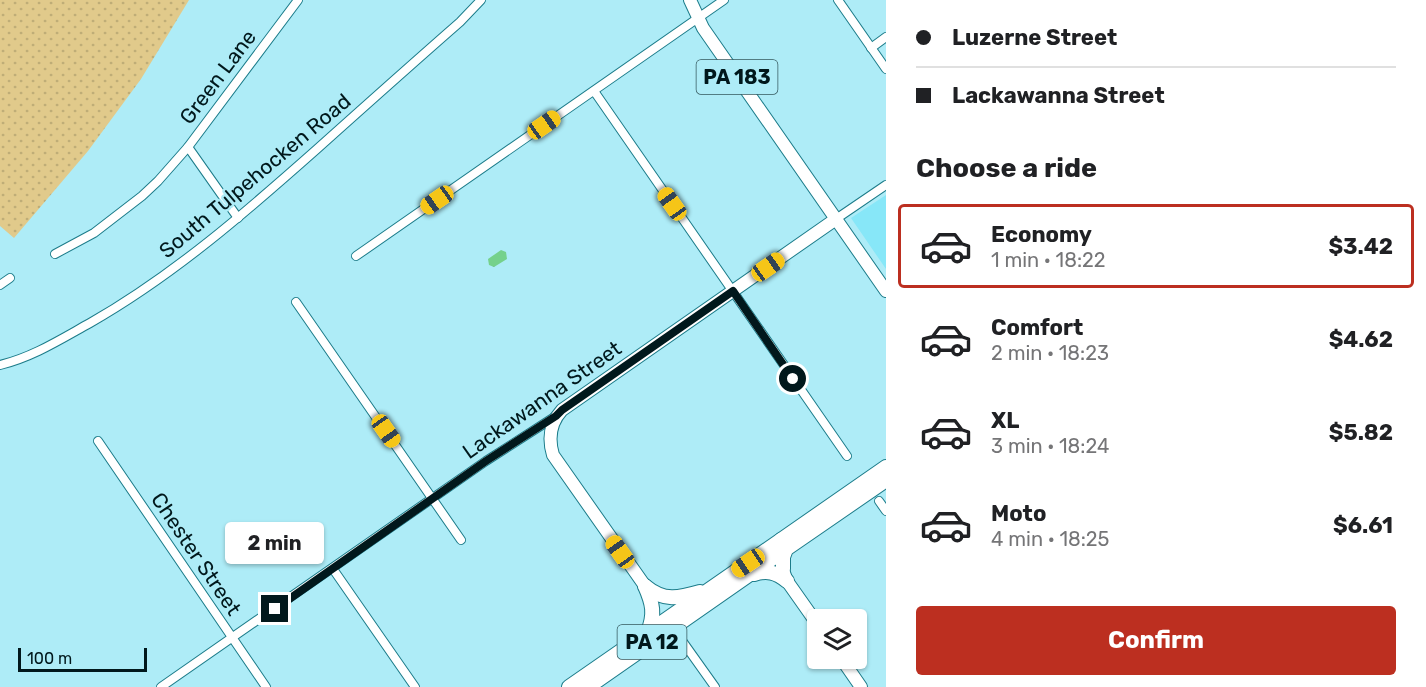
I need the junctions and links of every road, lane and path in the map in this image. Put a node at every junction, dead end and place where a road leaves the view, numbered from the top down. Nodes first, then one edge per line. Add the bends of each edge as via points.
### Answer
1 (298, 0) edge
2 (481, 0) edge
3 (690, 0) edge
4 (724, 0) edge
5 (838, 0) edge
6 (699, 18) junction
7 (886, 38) edge
8 (871, 48) junction
9 (886, 69) edge
10 (594, 91) junction
11 (188, 147) junction
12 (886, 185) edge
13 (238, 218) junction
14 (836, 219) junction
15 (55, 254) dead end
16 (356, 256) dead end
17 (10, 278) dead end
18 (0, 285) edge
19 (733, 291) junction
20 (886, 291) edge
21 (296, 302) dead end
22 (0, 365) edge
23 (556, 416) junction
24 (98, 441) dead end
25 (847, 456) dead end
26 (886, 467) edge
27 (886, 480) edge
28 (433, 500) junction
29 (879, 501) dead end
30 (886, 511) edge
31 (461, 540) dead end
32 (784, 545) junction
33 (333, 569) junction
34 (749, 575) junction
35 (785, 575) junction
36 (645, 586) junction
37 (708, 590) junction
38 (807, 609) edge
39 (673, 628) junction
40 (648, 632) junction
41 (232, 639) junction
42 (849, 669) edge
43 (161, 687) edge
44 (266, 687) edge
45 (415, 687) edge
46 (569, 687) edge
47 (588, 687) edge
48 (715, 687) edge
49 (861, 687) edge

1 - 11 street, Green Lane
2 - 13 street, South Tulpehocken Road
3 - 6 main road, PA 183
4 - 6 street
5 - 8 street
6 - 10 street
6 - 14 main road, PA 183
7 - 8 street
8 - 9 street
10 - 16 street
10 - 19 street
11 - 13 street, Green Lane
11 - 15 street, Green Lane via 134,203 94,233
12 - 14 street, Lackawanna Street
13 - 22 street, South Tulpehocken Road via 152,284 106,313 33,353
14 - 19 main road, Lackawanna Street
14 - 20 main road, PA 183
17 - 18 street
19 - 23 main road, Lackawanna Street
19 - 25 street
21 - 28 street
23 - 28 street, Lackawanna Street
23 - 36 main road via 550,438 553,454
24 - 41 street, Chester Street
26 - 32 highway, PA 12
27 - 32 highway, PA 12
28 - 31 street
28 - 33 street, Lackawanna Street
29 - 30 street
32 - 34 highway, PA 12
32 - 35 highway
32 - 37 highway, PA 12
33 - 41 street, Lackawanna Street
33 - 45 street
34 - 35 highway
34 - 39 highway, PA 12
35 - 38 main road
36 - 37 highway via 669,597
36 - 40 highway via 653,609
37 - 40 highway, PA 12
39 - 47 highway, PA 12
39 - 48 street
40 - 46 highway, PA 12
41 - 43 street, Lackawanna Street
41 - 44 street, Chester Street
42 - 49 main road

